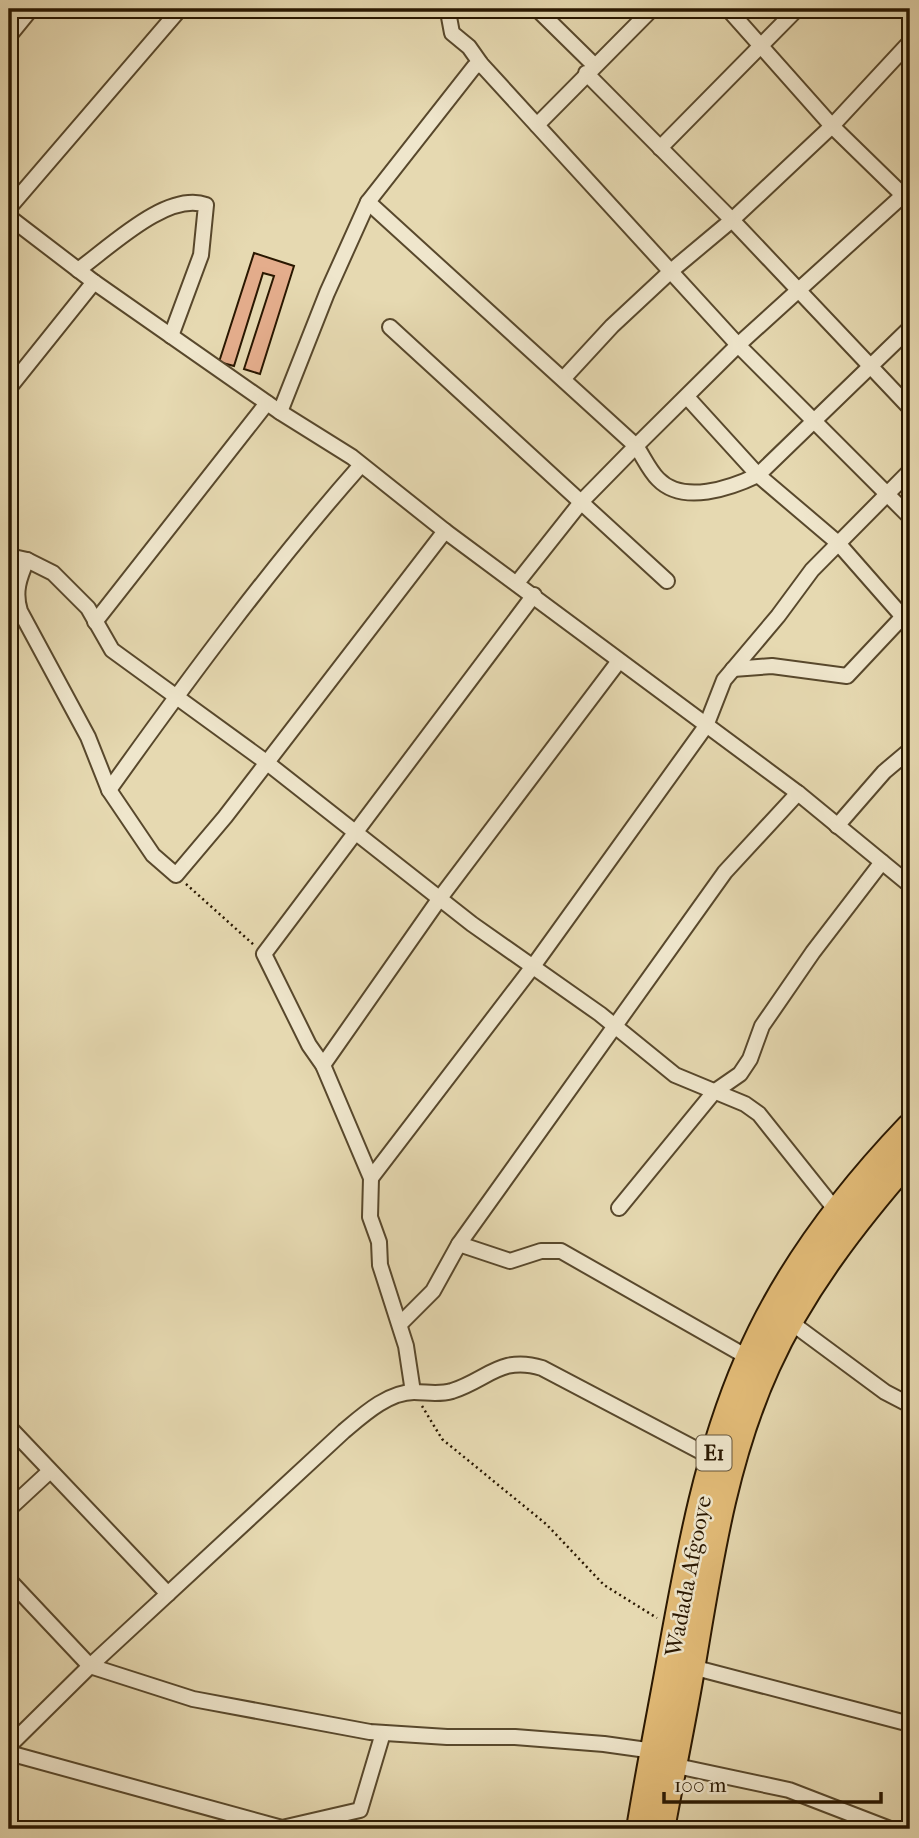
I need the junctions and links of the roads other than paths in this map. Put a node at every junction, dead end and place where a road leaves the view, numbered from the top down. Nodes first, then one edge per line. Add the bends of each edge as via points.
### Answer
1 (32, 9) edge
2 (180, 9) edge
3 (452, 9) edge
4 (537, 9) edge
5 (652, 9) edge
6 (728, 9) edge
7 (797, 9) edge
8 (9, 36) edge
9 (910, 41) edge
10 (761, 48) junction
11 (481, 64) junction
12 (590, 69) junction
13 (537, 125) junction
14 (832, 126) junction
15 (660, 148) junction
16 (908, 196) edge
17 (368, 202) junction
18 (9, 208) edge
19 (9, 217) edge
20 (732, 220) junction
21 (78, 270) junction
22 (671, 271) junction
23 (94, 282) junction
24 (798, 291) junction
25 (390, 327) dead end
26 (910, 328) edge
27 (171, 336) junction
28 (738, 345) junction
29 (869, 366) junction
30 (564, 378) junction
31 (9, 388) edge
32 (687, 397) junction
33 (267, 402) junction
34 (910, 408) edge
35 (280, 412) junction
36 (812, 421) junction
37 (636, 446) junction
38 (361, 465) junction
39 (910, 471) edge
40 (758, 475) junction
41 (886, 493) junction
42 (582, 501) junction
43 (910, 517) edge
44 (445, 531) junction
45 (838, 543) junction
46 (9, 556) edge
47 (27, 560) junction
48 (667, 581) dead end
49 (517, 583) junction
50 (534, 595) junction
51 (907, 613) edge
52 (94, 622) junction
53 (619, 661) junction
54 (733, 669) junction
55 (176, 696) junction
56 (706, 726) junction
57 (910, 750) edge
58 (266, 762) junction
59 (109, 790) junction
60 (798, 793) junction
61 (837, 826) junction
62 (354, 834) junction
63 (882, 862) junction
64 (910, 885) edge
65 (440, 898) junction
66 (534, 965) junction
67 (614, 1026) junction
68 (323, 1065) junction
69 (714, 1092) junction
70 (910, 1127) edge
71 (910, 1157) edge
72 (371, 1178) junction
73 (619, 1208) dead end
74 (838, 1213) junction
75 (459, 1244) junction
76 (789, 1321) junction
77 (400, 1324) junction
78 (749, 1357) junction
79 (413, 1392) junction
80 (910, 1405) edge
81 (9, 1427) edge
82 (713, 1458) junction
83 (50, 1471) junction
84 (9, 1509) edge
85 (9, 1580) edge
86 (168, 1594) junction
87 (90, 1666) junction
88 (692, 1667) junction
89 (910, 1724) edge
90 (383, 1733) junction
91 (11, 1739) edge
92 (9, 1754) edge
93 (663, 1758) junction
94 (640, 1829) edge
95 (662, 1829) edge
96 (890, 1829) edge

1 - 8 street
2 - 18 street
3 - 11 street via 452,33
4 - 12 street
5 - 12 street
6 - 10 street
7 - 10 street
9 - 14 street
10 - 14 street
10 - 15 street
11 - 13 street
11 - 17 street
12 - 13 street
12 - 15 street
13 - 22 street
14 - 16 street
14 - 20 street
15 - 20 street
16 - 24 street
17 - 30 street
17 - 35 street
19 - 21 street
20 - 22 street
20 - 24 street
21 - 23 street
21 - 27 street via 168,205 192,200 206,205 201,255
22 - 28 street
22 - 30 street
23 - 27 street
23 - 31 street
24 - 28 street
24 - 29 street
25 - 42 street
26 - 29 street
27 - 33 street
28 - 32 street
28 - 36 street
29 - 34 street
29 - 36 street
30 - 37 street
32 - 37 street
32 - 40 street
33 - 35 street
33 - 52 street
35 - 38 street
36 - 40 street
36 - 41 street
37 - 40 street via 658,479 687,491 699,493
37 - 42 street
38 - 44 street
38 - 55 street via 293,542
39 - 41 street
40 - 45 street
41 - 43 street
41 - 45 street
42 - 48 street
42 - 49 street
44 - 49 street
44 - 58 street
45 - 51 street
45 - 54 street
46 - 47 street
47 - 52 street via 62,581 88,608
47 - 59 street via 18,580 20,611 88,737
49 - 50 street
50 - 53 street
50 - 62 street
51 - 54 street via 847,676 772,666
52 - 55 street via 112,650
53 - 56 street
53 - 65 street
54 - 56 street via 717,693
55 - 58 street
55 - 59 street
56 - 60 street
56 - 66 street
57 - 61 street via 884,772
58 - 59 street via 176,875 153,855
58 - 62 street
60 - 61 street
60 - 67 street via 725,872
61 - 63 street
62 - 65 street
62 - 68 street via 264,954
63 - 64 street
63 - 69 street via 762,1026 751,1059
65 - 66 street
65 - 68 street
66 - 67 street
66 - 72 street
67 - 69 street via 675,1075
67 - 75 street
68 - 72 street
69 - 73 street
69 - 74 street via 759,1114
70 - 74 highway, Wadada Afgooye / E1
71 - 76 highway, Wadada Afgooye / E1 via 840,1242
72 - 77 street via 370,1217
74 - 78 highway, Wadada Afgooye / E1 via 806,1255
75 - 77 street via 433,1291
75 - 78 street via 510,1261 541,1251 561,1251
76 - 80 street via 885,1392
76 - 88 highway, Wadada Afgooye / E1 via 766,1367 735,1451
77 - 79 street
78 - 82 highway, Wadada Afgooye / E1
79 - 82 street via 447,1392 500,1367 533,1365
79 - 86 street via 365,1413
81 - 83 street
82 - 93 highway, Wadada Afgooye / E1 via 688,1557
83 - 84 street
83 - 86 street
85 - 87 street
86 - 87 street
87 - 90 street via 193,1699
87 - 91 street
88 - 89 street
88 - 93 highway, Wadada Afgooye / E1
90 - 92 street via 360,1810 282,1828
90 - 93 street via 604,1744
93 - 94 highway, Wadada Afgooye / E1
93 - 95 highway, Wadada Afgooye / E1
93 - 96 street via 789,1790

